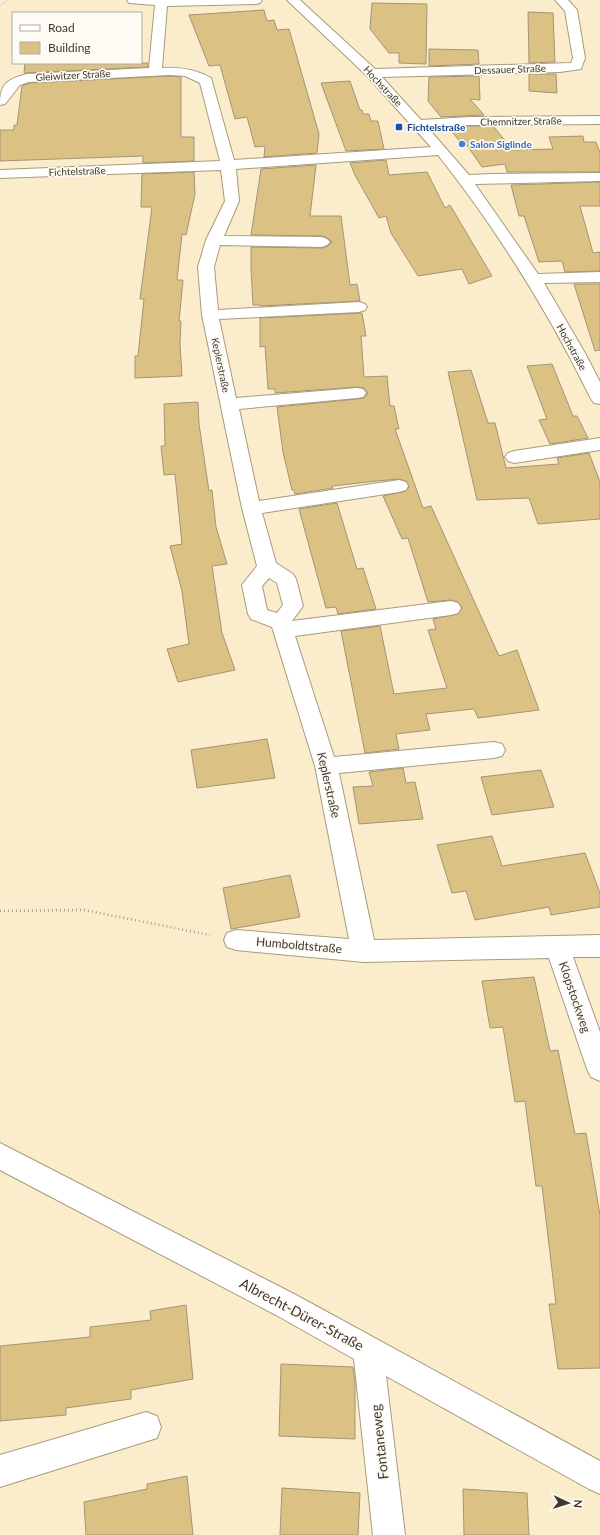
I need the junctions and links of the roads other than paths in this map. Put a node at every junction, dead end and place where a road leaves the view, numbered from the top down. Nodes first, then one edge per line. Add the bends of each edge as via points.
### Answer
1 (133, 0) edge
2 (256, 0) edge
3 (293, 0) edge
4 (561, 0) edge
5 (161, 2) junction
6 (155, 72) junction
7 (372, 73) junction
8 (0, 101) edge
9 (600, 120) edge
10 (418, 124) junction
11 (442, 151) junction
12 (228, 165) junction
13 (0, 174) edge
14 (600, 177) edge
15 (465, 180) junction
16 (214, 240) junction
17 (322, 242) dead end
18 (600, 277) edge
19 (534, 279) junction
20 (359, 307) dead end
21 (210, 315) junction
22 (357, 393) dead end
23 (599, 397) edge
24 (229, 404) junction
25 (600, 444) edge
26 (514, 458) dead end
27 (400, 486) dead end
28 (251, 508) junction
29 (267, 567) junction
30 (451, 608) dead end
31 (282, 626) junction
32 (494, 750) dead end
33 (326, 766) junction
34 (236, 940) road end
35 (600, 946) edge
36 (558, 948) junction
37 (364, 951) junction
38 (600, 1069) edge
39 (0, 1156) edge
40 (368, 1349) junction
41 (146, 1427) dead end
42 (0, 1471) edge
43 (600, 1478) edge
44 (390, 1535) edge

1 - 5 street
2 - 5 street
3 - 7 street, Hochstraße
4 - 7 street, Dessauer Straße via 571,10 579,58 576,66
5 - 6 street
6 - 8 street, Gleiwitzer Straße via 27,78 15,82
6 - 12 street, Gleiwitzer Straße via 180,71 195,74 206,81
7 - 10 street, Hochstraße
9 - 10 street, Chemnitzer Straße
10 - 11 street, Hochstraße
11 - 12 street, Fichtelstraße
11 - 15 street, Hochstraße
12 - 13 street, Fichtelstraße
12 - 16 street, Keplerstraße via 232,201
14 - 15 street
15 - 19 street, Hochstraße
16 - 17 street
16 - 21 street, Keplerstraße via 206,267
18 - 19 street
19 - 23 street, Hochstraße
20 - 21 street
21 - 24 street, Keplerstraße
22 - 24 street
24 - 28 street, Keplerstraße
25 - 26 street
27 - 28 street
28 - 29 street, Keplerstraße
29 - 31 street via 286,580 293,606
29 - 31 street via 252,585 258,614
30 - 31 street
31 - 33 street, Keplerstraße
32 - 33 street
33 - 37 street, Keplerstraße
34 - 37 street, Humboldtstraße
35 - 36 street, Humboldtstraße
36 - 37 street, Humboldtstraße
36 - 38 street, Klopstockweg
39 - 40 street, Albrecht-Dürer-Straße
40 - 43 street, Albrecht-Dürer-Straße
40 - 44 street, Fontaneweg
41 - 42 street

